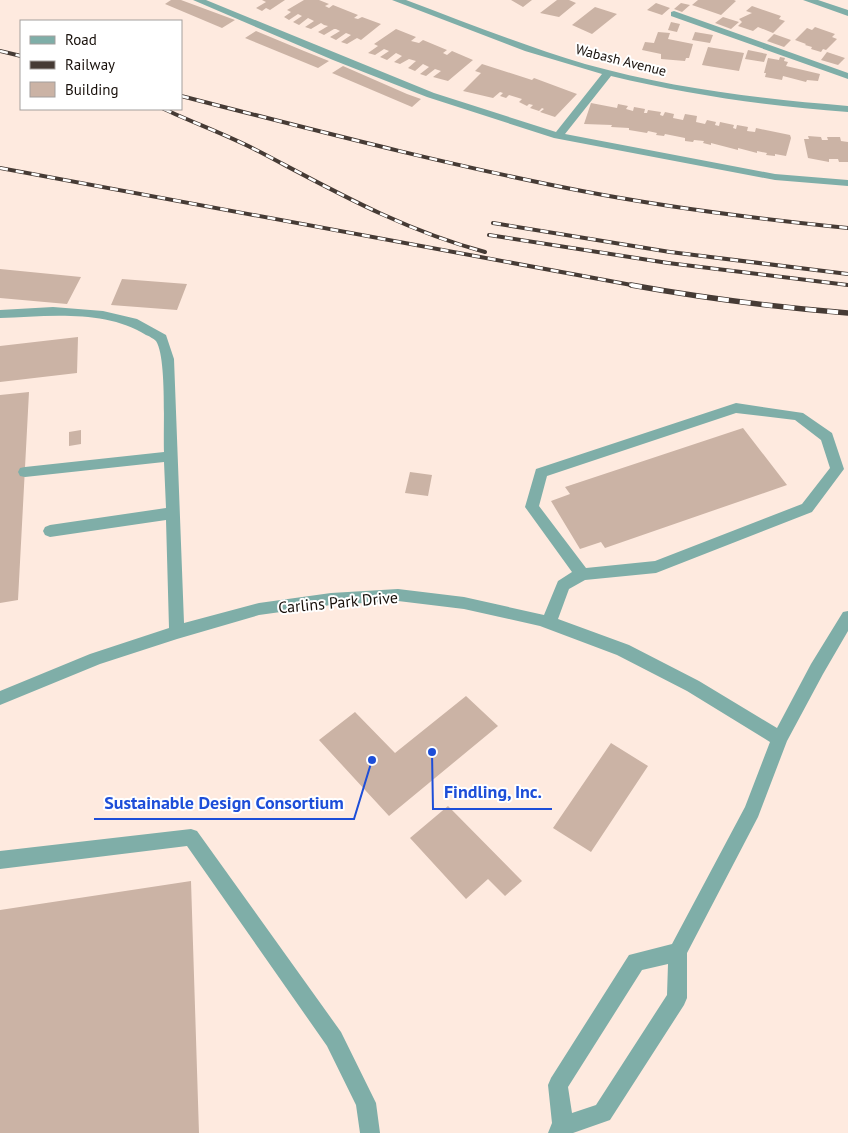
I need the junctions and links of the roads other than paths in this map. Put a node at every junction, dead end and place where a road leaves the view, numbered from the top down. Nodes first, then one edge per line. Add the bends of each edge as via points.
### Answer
1 (198, 0) edge
2 (397, 0) edge
3 (808, 0) edge
4 (848, 13) edge
5 (674, 14) dead end
6 (608, 72) junction
7 (848, 76) edge
8 (848, 108) edge
9 (558, 136) junction
10 (848, 183) edge
11 (0, 314) edge
12 (171, 456) junction
13 (25, 472) dead end
14 (173, 513) junction
15 (50, 531) dead end
16 (582, 574) junction
17 (848, 617) edge
18 (548, 622) junction
19 (177, 632) junction
20 (0, 698) edge
21 (780, 739) junction
22 (0, 860) edge
23 (678, 952) junction
24 (561, 1130) edge
25 (370, 1133) edge

1 - 9 street via 428,94
2 - 6 street, Wabash Avenue via 516,44
3 - 4 street
5 - 7 street
6 - 8 street, Wabash Avenue via 738,98
6 - 9 street
9 - 10 street via 775,177
11 - 12 street via 53,311 103,315 137,323 161,338 168,359
12 - 13 street
12 - 14 street
14 - 15 street
14 - 19 street
16 - 16 street via 656,567 806,508 837,468 827,437 798,416 736,408 541,472 532,506
16 - 18 street via 563,586
17 - 21 street
18 - 19 street, Carlins Park Drive via 464,602 398,595 331,599 259,609
18 - 21 street, Carlins Park Drive via 623,650 693,686
19 - 20 street, Carlins Park Drive via 96,659
21 - 23 street via 752,811
22 - 25 street via 191,837 334,1039 366,1103
23 - 24 street via 677,998 603,1113
23 - 24 street via 636,962 558,1085

